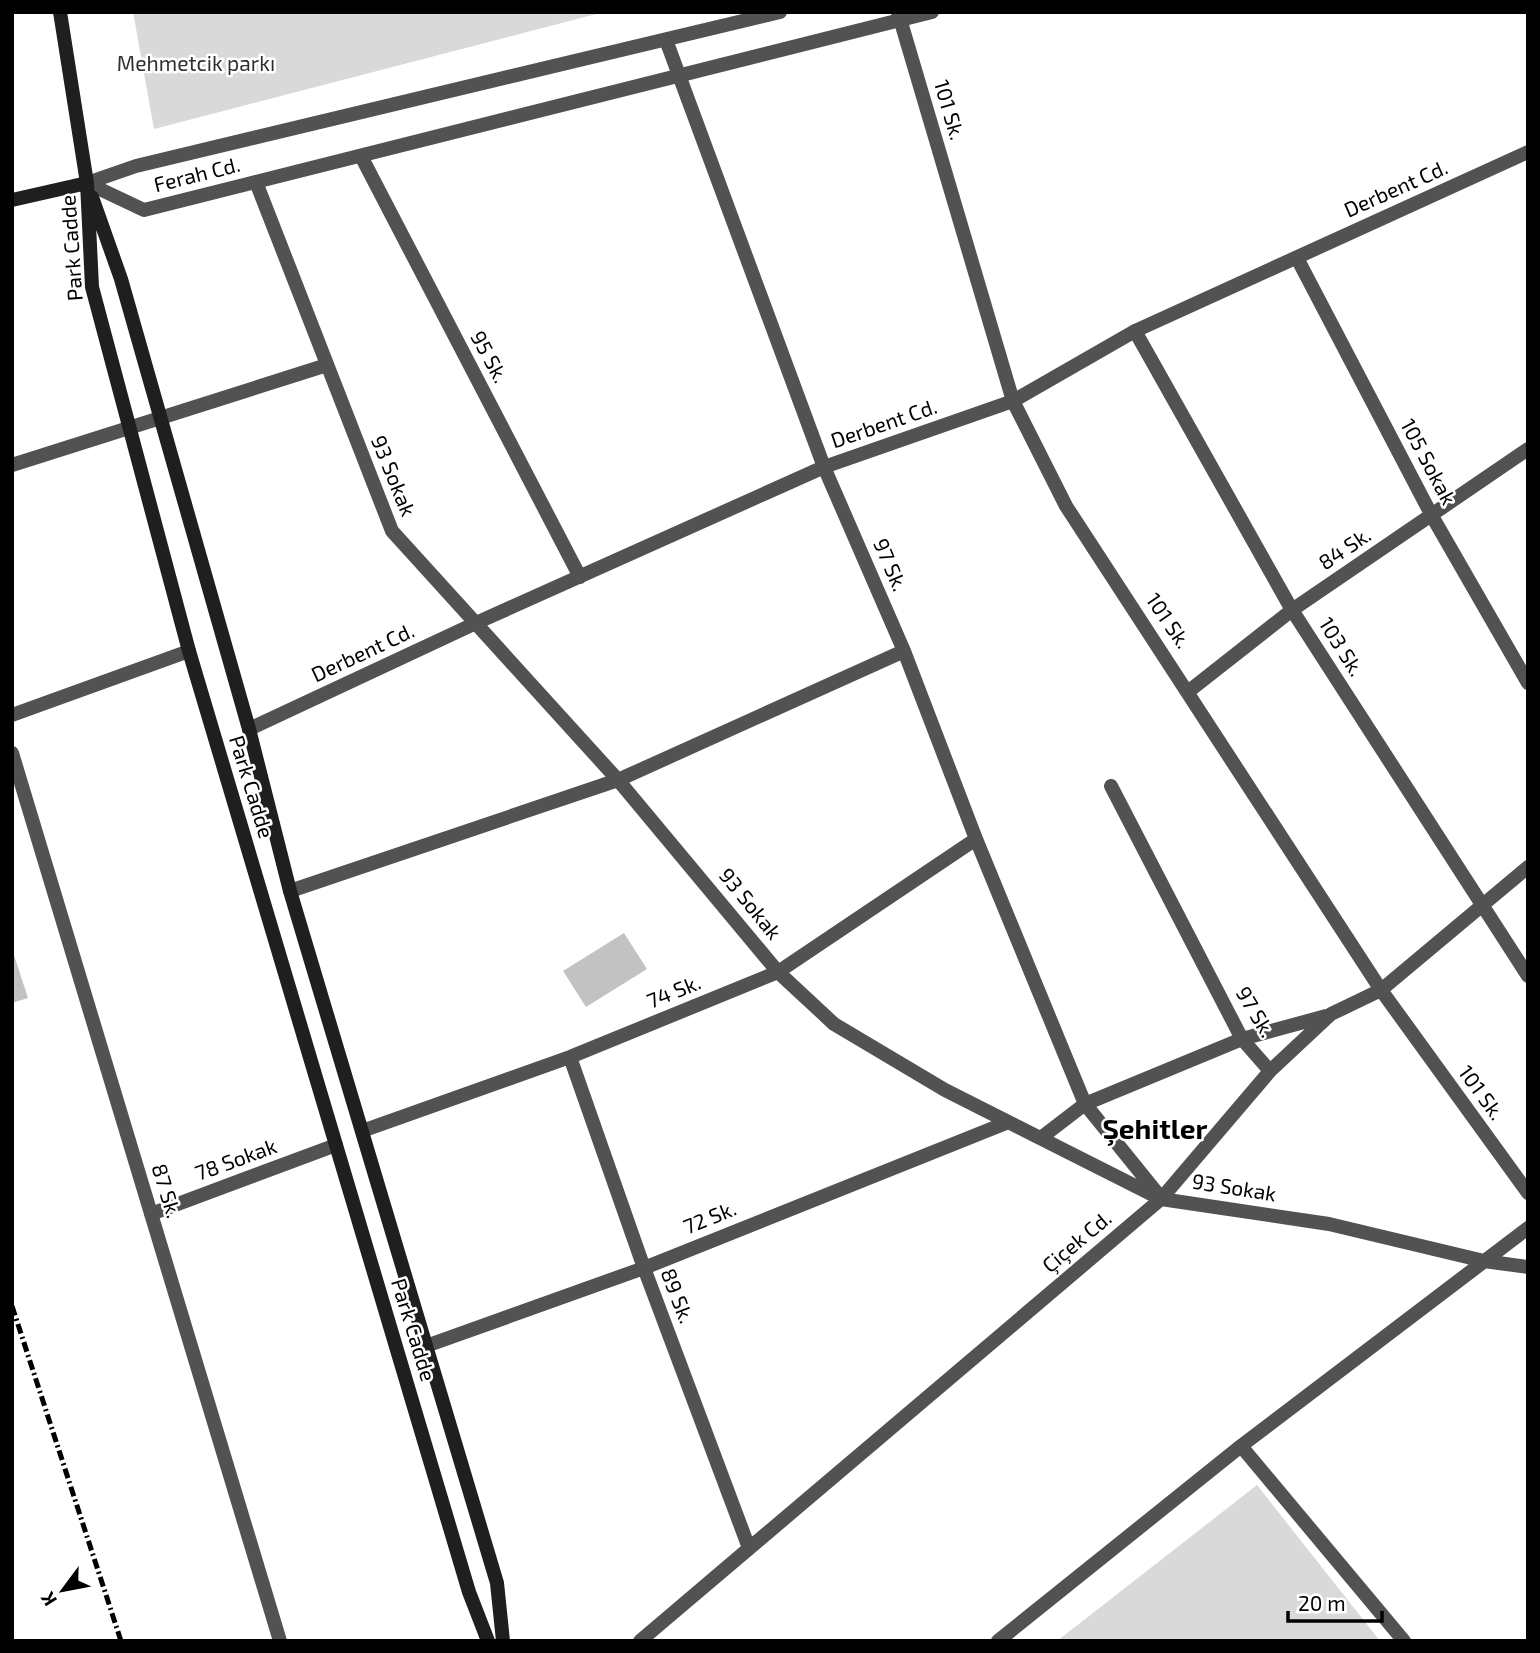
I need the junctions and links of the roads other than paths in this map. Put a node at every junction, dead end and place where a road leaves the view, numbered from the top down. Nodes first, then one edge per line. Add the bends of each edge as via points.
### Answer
1 (60, 12) edge
2 (780, 12) edge
3 (932, 12) edge
4 (899, 16) edge
5 (666, 40) junction
6 (679, 76) junction
7 (1528, 152) edge
8 (361, 156) junction
9 (256, 182) junction
10 (87, 183) junction
11 (12, 200) edge
12 (1297, 257) junction
13 (1135, 331) junction
14 (327, 365) junction
15 (1013, 401) junction
16 (160, 416) junction
17 (128, 425) junction
18 (1528, 449) edge
19 (12, 465) edge
20 (824, 467) junction
21 (1432, 516) junction
22 (580, 576) junction
23 (1292, 610) junction
24 (476, 623) junction
25 (189, 651) junction
26 (904, 651) junction
27 (1528, 683) edge
28 (1189, 691) junction
29 (12, 715) edge
30 (249, 729) junction
31 (12, 753) edge
32 (618, 780) junction
33 (1111, 786) dead end
34 (976, 839) junction
35 (1528, 867) edge
36 (290, 891) junction
37 (1480, 906) junction
38 (778, 972) junction
39 (1528, 976) edge
40 (1381, 990) junction
41 (1331, 1014) junction
42 (1242, 1039) junction
43 (570, 1057) junction
44 (1270, 1071) junction
45 (1085, 1104) junction
46 (1006, 1123) junction
47 (362, 1131) junction
48 (1042, 1137) junction
49 (336, 1145) junction
50 (1528, 1193) edge
51 (1161, 1199) junction
52 (151, 1214) junction
53 (1528, 1228) edge
54 (1484, 1261) junction
55 (1528, 1266) edge
56 (644, 1268) junction
57 (426, 1346) junction
58 (1241, 1446) junction
59 (749, 1548) junction
60 (280, 1641) edge
61 (488, 1641) edge
62 (503, 1641) edge
63 (639, 1641) edge
64 (998, 1641) edge
65 (1404, 1641) edge

1 - 10 main road
2 - 5 street, Ferah Cd.
3 - 4 street, Ferah Cd.
4 - 6 street, Ferah Cd.
4 - 15 street, 101 Sk.
5 - 6 street, 97 Sk.
5 - 10 street, Ferah Cd. via 136,166
6 - 8 street, Ferah Cd.
6 - 20 street, 97 Sk.
7 - 12 street, Derbent Cd.
8 - 9 street, Ferah Cd.
8 - 22 street, 95 Sk.
9 - 10 street, Ferah Cd. via 144,210
9 - 14 street, 93 Sokak
10 - 11 main road
10 - 16 main road, Park Cadde via 121,279
10 - 17 main road, Park Cadde via 92,287
12 - 13 street, Derbent Cd.
12 - 21 street, 105 Sokak
13 - 15 street, Derbent Cd.
13 - 23 street, 103 Sk.
14 - 16 street
14 - 24 street, 93 Sokak via 392,531
15 - 20 street, Derbent Cd.
15 - 28 street, 101 Sk. via 1066,506
16 - 17 street
16 - 30 main road, Park Cadde
17 - 19 street
17 - 25 main road, Park Cadde
18 - 21 street, 84 Sk.
20 - 22 street, Derbent Cd.
20 - 26 street, 97 Sk.
21 - 23 street, 84 Sk.
21 - 27 street, 105 Sokak
22 - 24 street, Derbent Cd.
23 - 28 street, 84 Sk.
23 - 37 street, 103 Sk.
24 - 30 street, Derbent Cd.
24 - 32 street, 93 Sokak
25 - 29 street
25 - 49 main road, Park Cadde
26 - 32 street
26 - 34 street, 97 Sk.
28 - 40 street, 101 Sk.
30 - 36 main road, Park Cadde
31 - 52 street, 87 Sk.
32 - 36 street
32 - 38 street, 93 Sokak
33 - 42 street, 97 Sk.
34 - 38 street, 74 Sk.
34 - 45 street, 97 Sk.
35 - 37 street, Çiçek Cd.
36 - 47 main road, Park Cadde
37 - 39 street, 103 Sk.
37 - 40 street, Çiçek Cd.
38 - 43 street, 74 Sk.
38 - 46 street, 93 Sokak via 834,1024
40 - 41 street, Çiçek Cd.
40 - 50 street, 101 Sk.
41 - 42 street
41 - 44 street, Çiçek Cd.
42 - 44 street, 97 Sk.
42 - 45 street
43 - 47 street, 74 Sk.
43 - 56 street, 89 Sk.
44 - 51 street, Çiçek Cd.
45 - 48 street
45 - 51 street, 97 Sk.
46 - 48 street, 93 Sokak
46 - 56 street, 72 Sk.
47 - 57 main road, Park Cadde
48 - 51 street, 93 Sokak
49 - 52 street, 78 Sokak
49 - 61 main road, Park Cadde via 469,1591
51 - 54 street, 93 Sokak via 1329,1224
51 - 59 street, Çiçek Cd.
52 - 60 street, 87 Sk.
53 - 54 street
54 - 55 street, 93 Sokak
54 - 58 street
56 - 57 street, 72 Sk.
56 - 59 street, 89 Sk.
57 - 62 main road, Park Cadde via 497,1583
58 - 64 street
58 - 65 street
59 - 63 street, Çiçek Cd.

